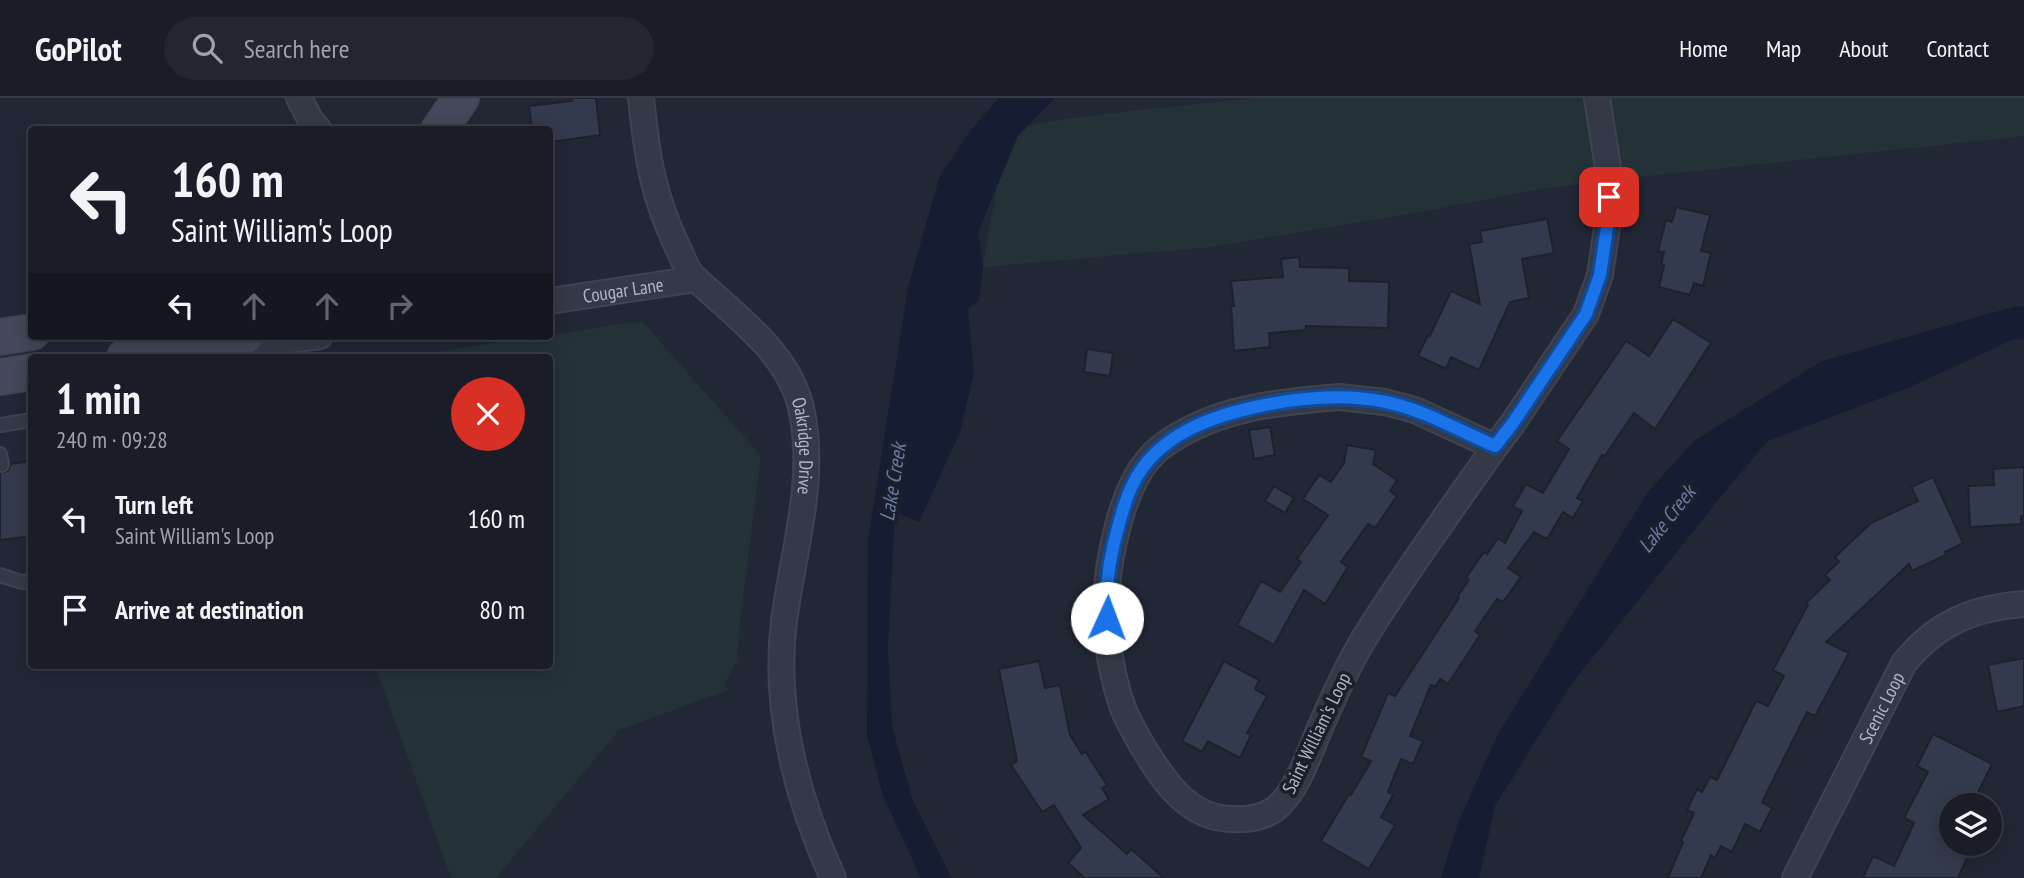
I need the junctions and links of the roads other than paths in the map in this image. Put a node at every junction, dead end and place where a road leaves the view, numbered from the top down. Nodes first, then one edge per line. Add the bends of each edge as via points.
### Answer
1 (299, 98) edge
2 (461, 98) edge
3 (641, 98) edge
4 (1597, 98) edge
5 (316, 126) edge
6 (442, 126) edge
7 (696, 279) junction
8 (553, 301) edge
9 (28, 333) edge
10 (0, 337) edge
11 (225, 340) edge
12 (297, 340) edge
13 (199, 345) junction
14 (144, 354) edge
15 (28, 373) edge
16 (0, 377) edge
17 (28, 421) edge
18 (0, 425) edge
19 (1495, 446) junction
20 (0, 575) edge
21 (28, 581) edge
22 (2024, 604) edge
23 (833, 878) edge
24 (1795, 878) edge

1 - 5 street
2 - 6 street
3 - 7 street, Oakridge Drive via 653,184 663,216
4 - 19 street, Saint William's Loop via 1609,180 1600,275 1586,314
7 - 8 street, Cougar Lane
7 - 23 street, Oakridge Drive via 775,353 802,413 807,485 784,623 783,696 801,792
9 - 10 street
11 - 13 street
12 - 13 street
13 - 14 street
15 - 16 street
17 - 18 lane
19 - 19 street, Saint William's Loop via 1415,410 1339,397 1284,401 1231,412 1178,436 1145,463 1126,500 1112,548 1107,637 1123,709 1155,767 1184,802 1224,820 1249,820 1277,808 1292,791 1342,678 1369,630
20 - 21 lane
22 - 24 street, Scenic Loop via 1954,620 1904,663

